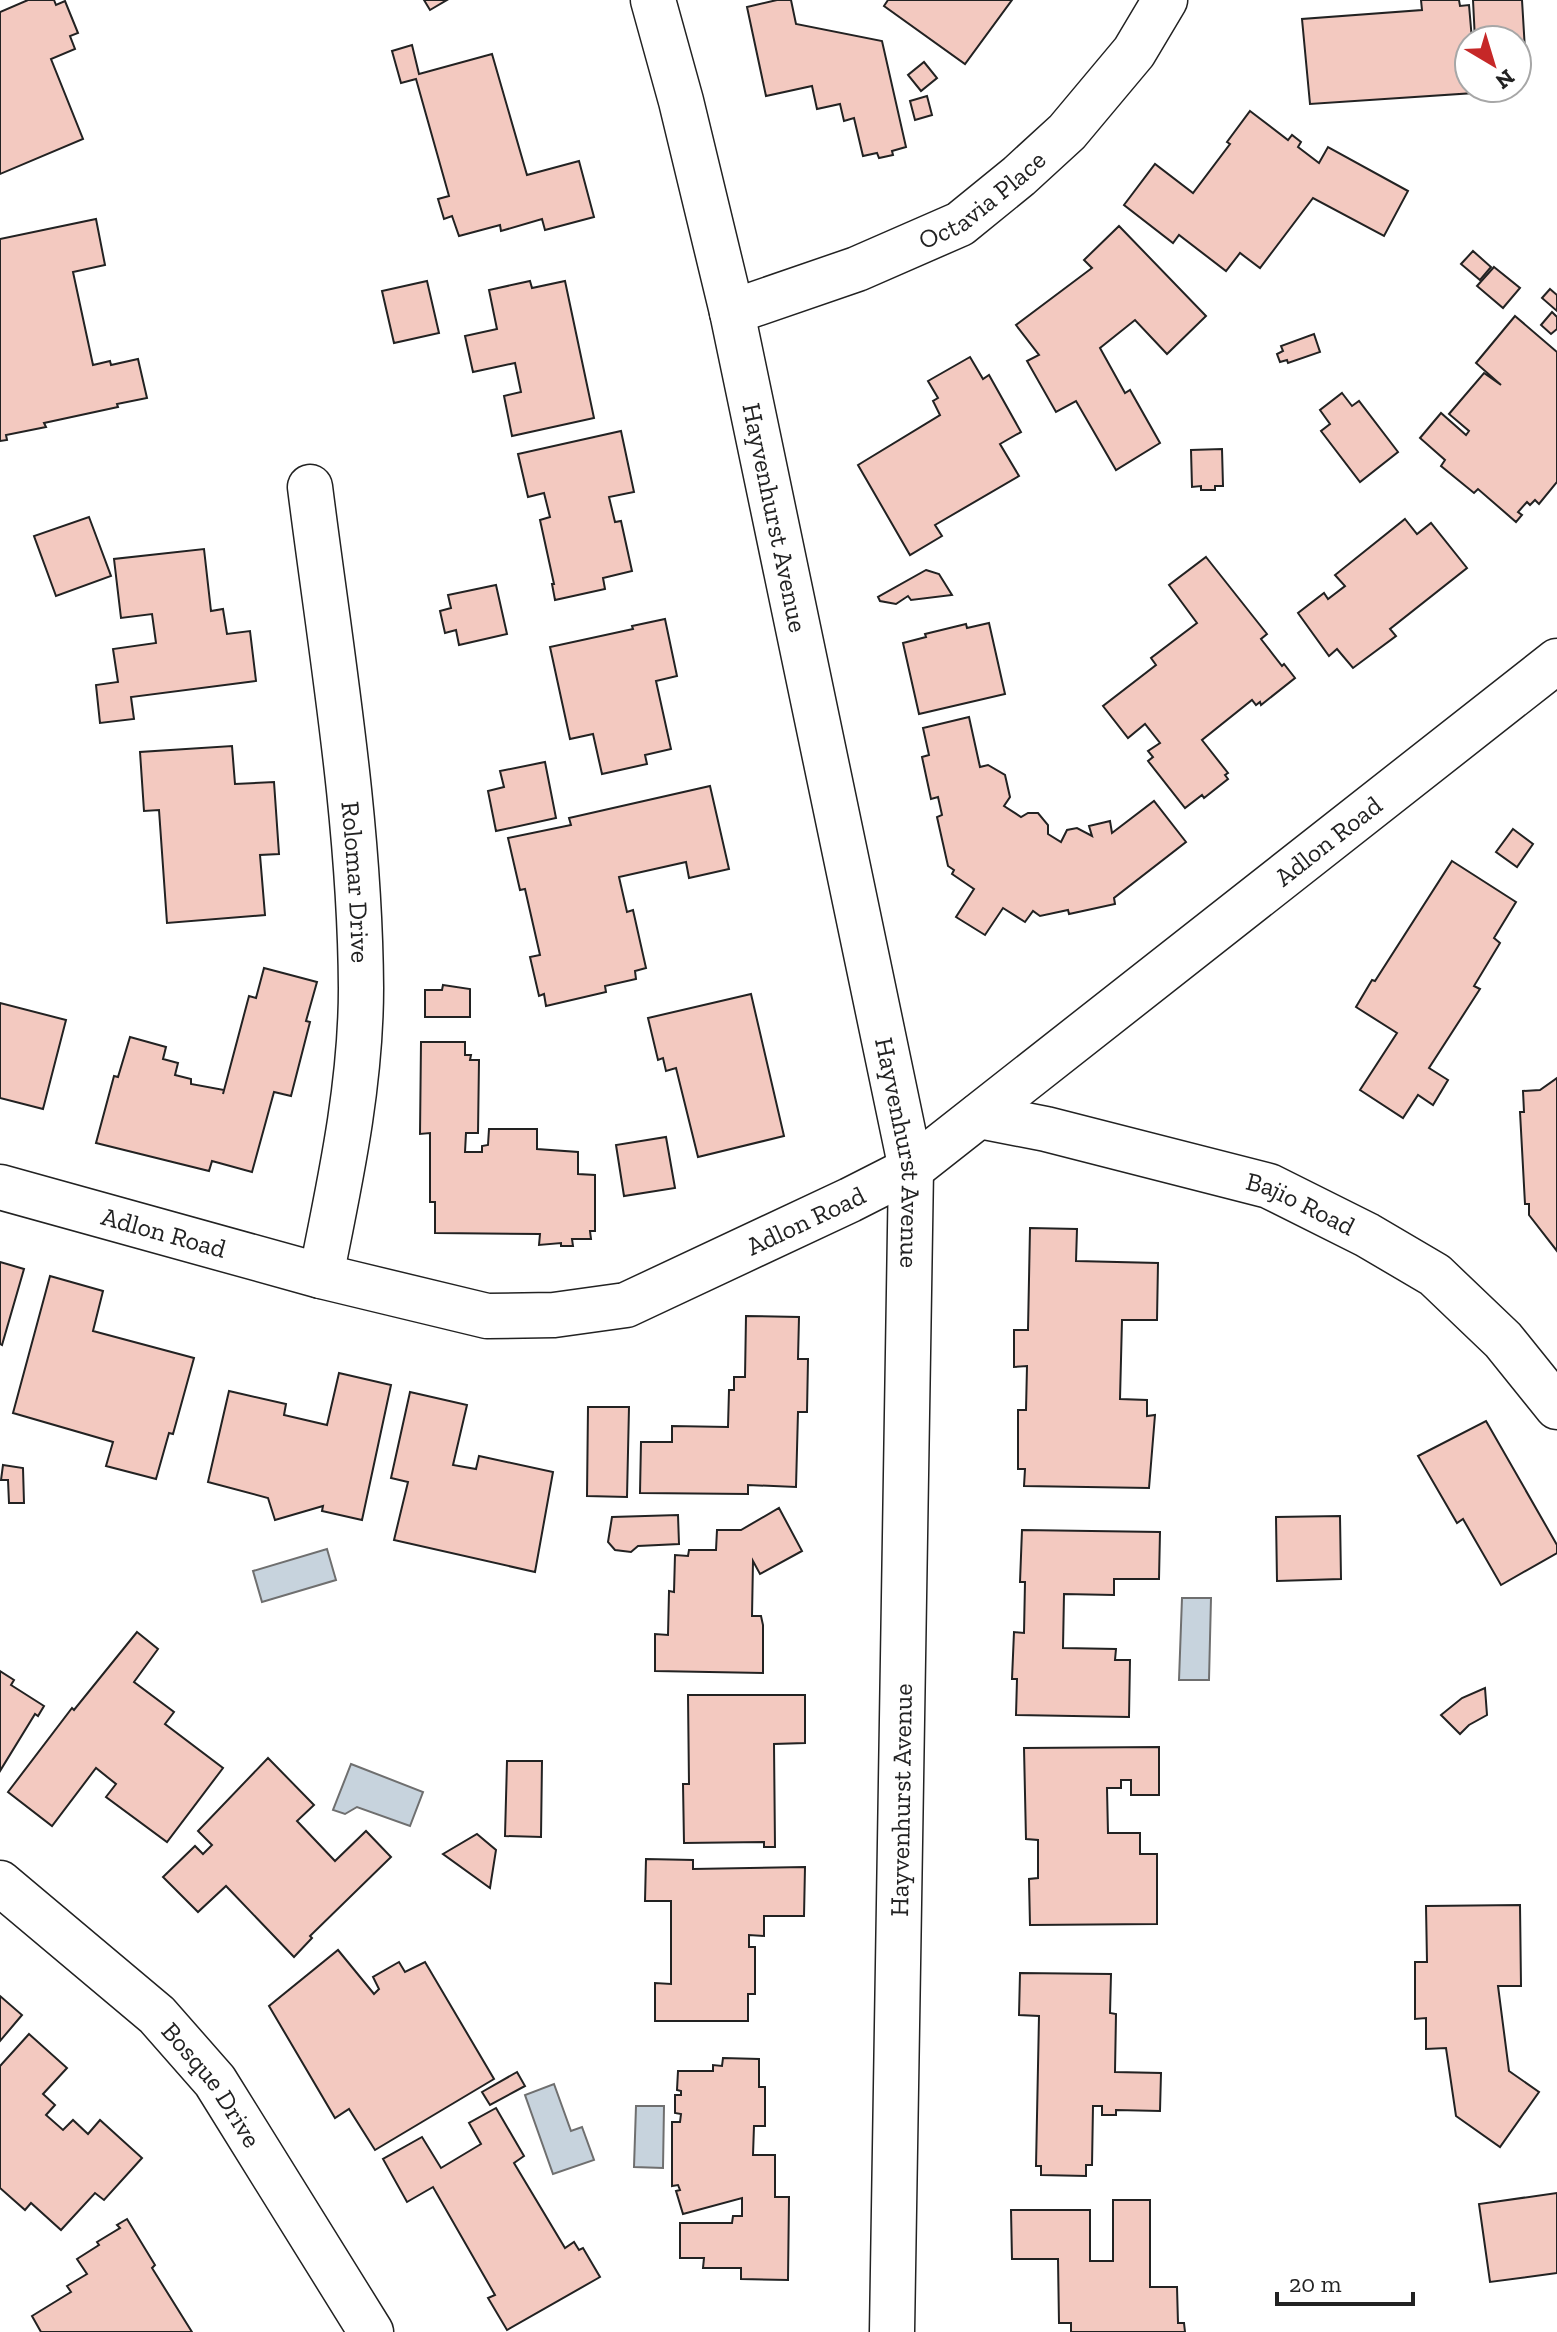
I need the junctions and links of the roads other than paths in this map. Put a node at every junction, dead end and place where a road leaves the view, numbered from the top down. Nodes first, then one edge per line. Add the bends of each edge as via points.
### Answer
1 (653, 0) edge
2 (1165, 0) edge
3 (732, 312) junction
4 (310, 487) dead end
5 (1557, 661) edge
6 (979, 1116) junction
7 (911, 1169) junction
8 (0, 1187) edge
9 (321, 1276) junction
10 (1557, 1407) edge
11 (0, 1883) edge
12 (371, 2332) edge
13 (892, 2332) edge

1 - 3 street, Hayvenhurst Avenue
2 - 3 street, Octavia Place via 1134,52 1067,132 960,224 857,269
3 - 7 street, Hayvenhurst Avenue
4 - 9 street, Rolomar Drive via 356,853 361,991 352,1121
5 - 6 street, Adlon Road
6 - 7 street, Adlon Road
6 - 10 street, Bajio Road via 1269,1186 1353,1228 1435,1275 1503,1340
7 - 9 street, Adlon Road via 626,1305 554,1315 487,1316
7 - 13 street, Hayvenhurst Avenue
8 - 9 street, Adlon Road
11 - 12 street, Bosque Drive via 157,2015 215,2081

